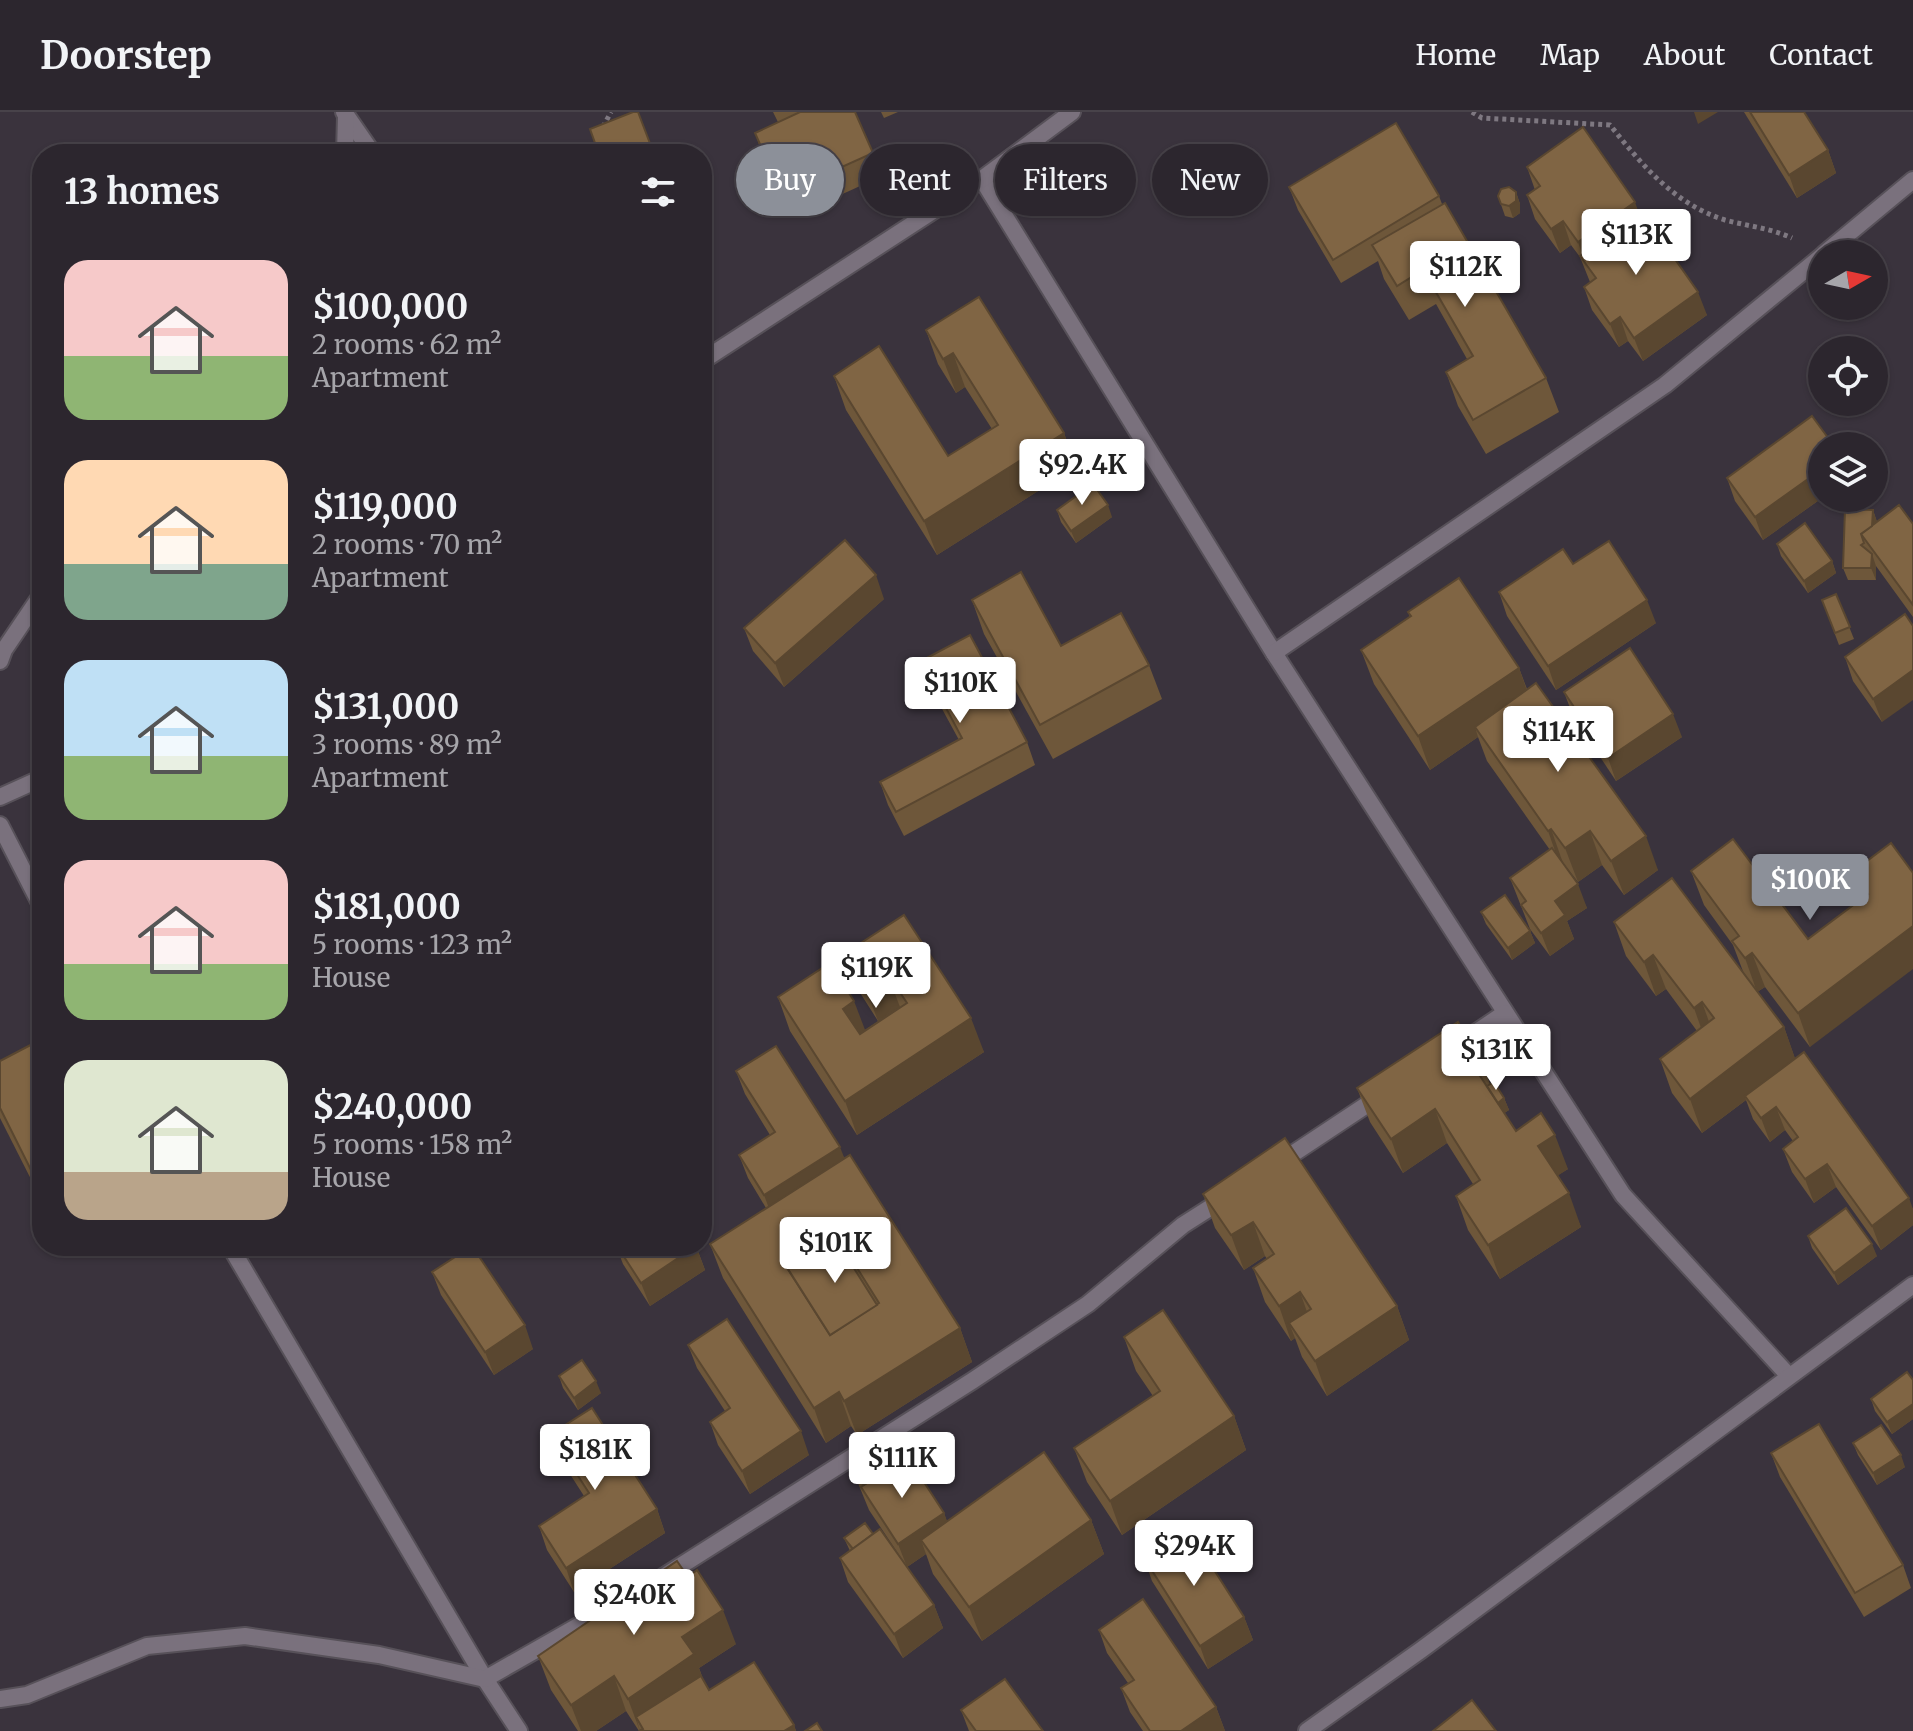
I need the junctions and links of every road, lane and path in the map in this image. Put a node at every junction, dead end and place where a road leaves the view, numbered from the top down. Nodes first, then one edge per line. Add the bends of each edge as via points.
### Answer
1 (611, 112) edge
2 (1072, 112) edge
3 (1472, 112) edge
4 (345, 113) edge
5 (345, 144) edge
6 (366, 144) edge
7 (597, 144) edge
8 (982, 179) junction
9 (1913, 180) edge
10 (1841, 240) edge
11 (1808, 246) edge
12 (1808, 267) edge
13 (712, 354) edge
14 (32, 609) edge
15 (1274, 653) junction
16 (0, 661) edge
17 (32, 783) edge
18 (0, 797) edge
19 (0, 825) edge
20 (32, 887) edge
21 (1505, 1013) junction
22 (1439, 1057) edge
23 (1400, 1083) edge
24 (236, 1256) edge
25 (1913, 1285) edge
26 (1789, 1376) junction
27 (485, 1679) junction
28 (0, 1699) edge
29 (519, 1731) edge
30 (1307, 1731) edge

1 - 7 path
2 - 8 street
3 - 11 path via 1482,118 1610,125 1676,198
4 - 5 street
4 - 6 street
8 - 13 street
8 - 15 street
9 - 10 street
12 - 15 street via 1665,385
14 - 16 street
15 - 21 street
17 - 18 street
19 - 20 street
21 - 22 street
21 - 26 street via 1623,1195
23 - 27 street via 1183,1225 1088,1304 972,1381 682,1567
24 - 27 street
25 - 26 street
26 - 30 street
27 - 28 street via 379,1655 245,1636 147,1646 27,1695
27 - 29 street

